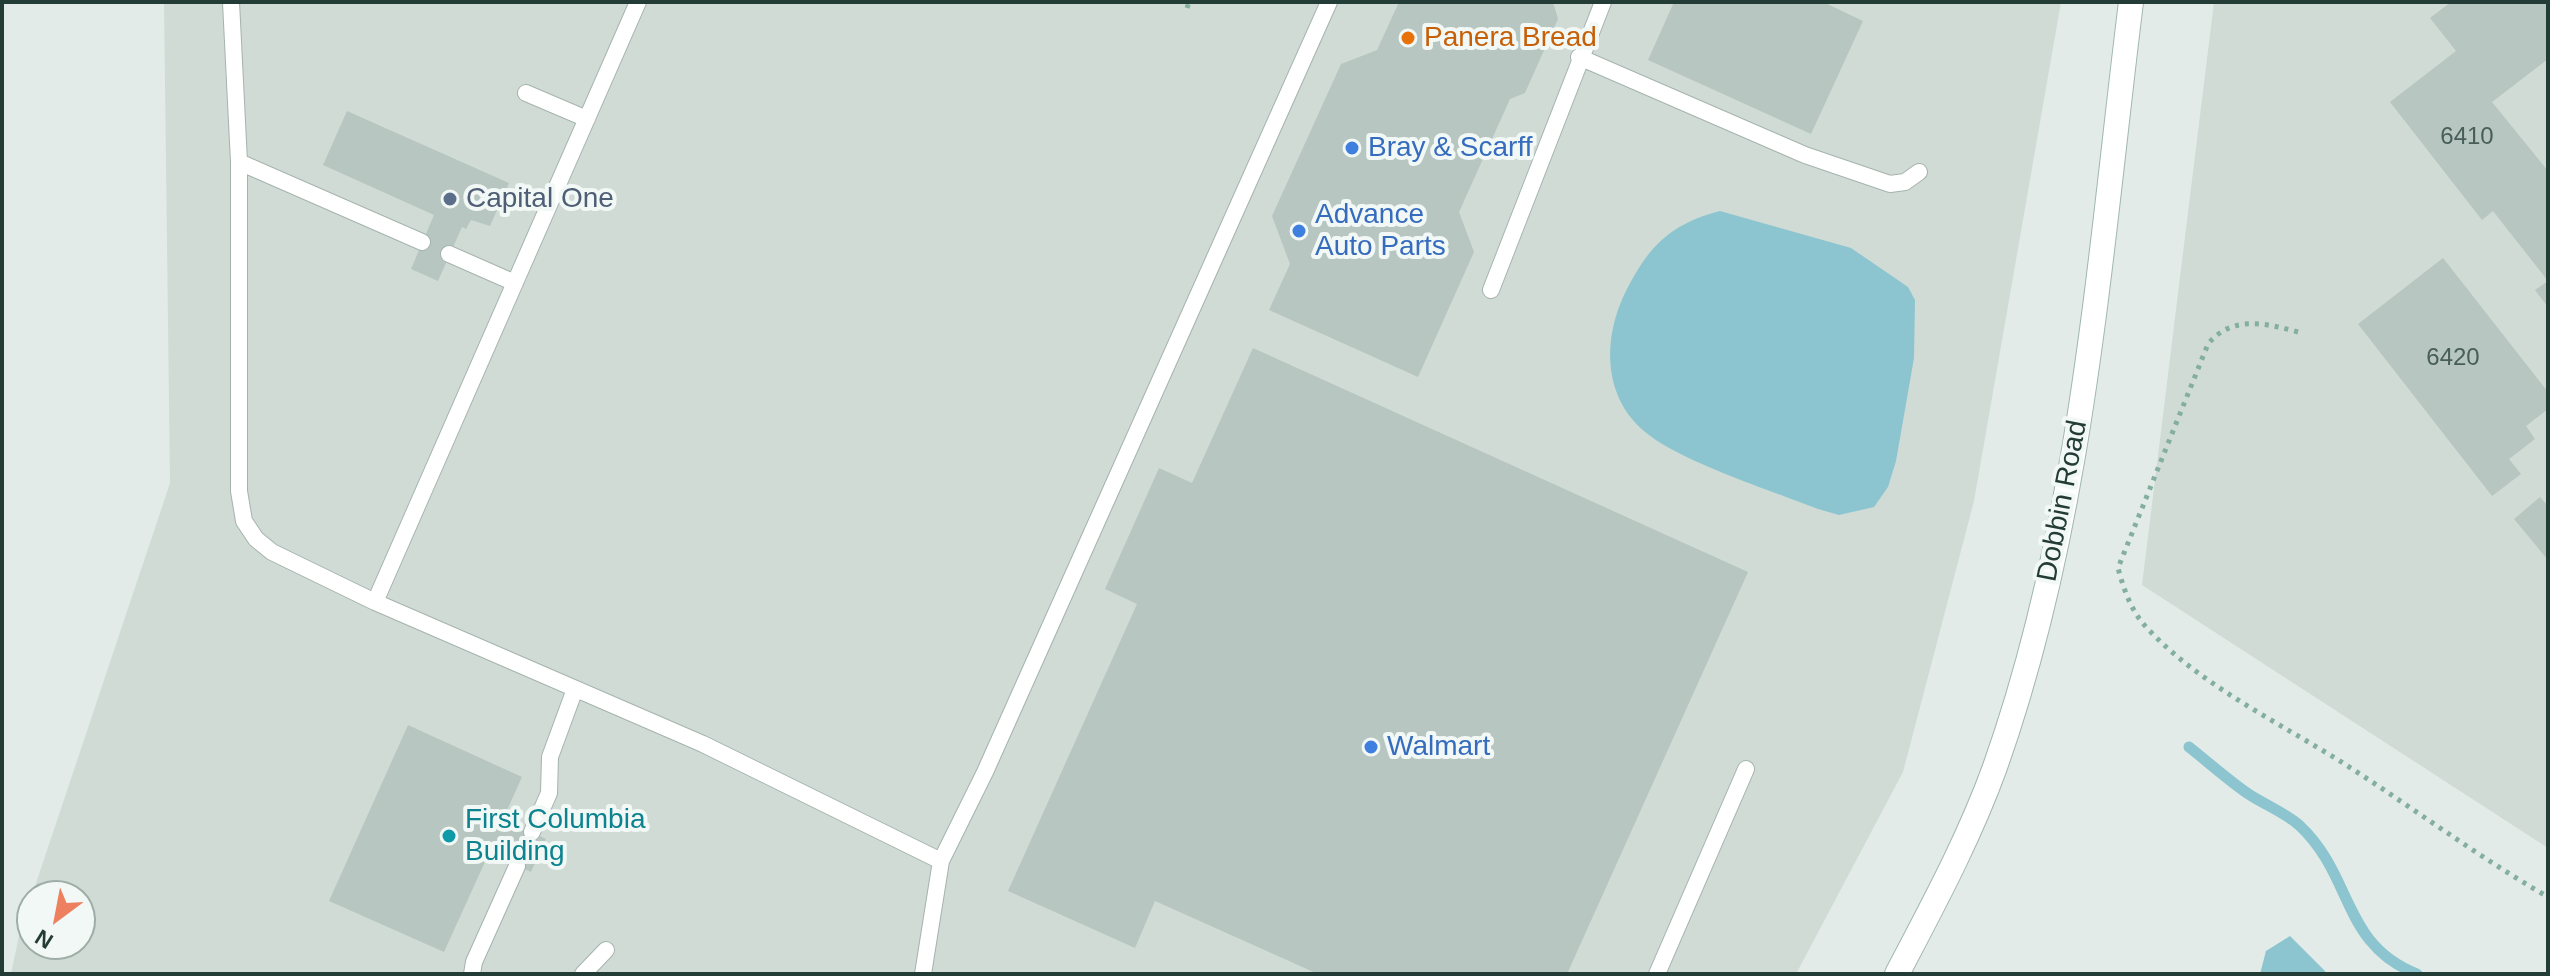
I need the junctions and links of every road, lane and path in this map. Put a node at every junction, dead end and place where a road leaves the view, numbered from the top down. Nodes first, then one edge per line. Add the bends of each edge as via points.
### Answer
1 (231, 2) edge
2 (638, 2) edge
3 (1329, 2) edge
4 (1603, 2) edge
5 (2131, 2) edge
6 (1579, 57) junction
7 (526, 93) dead end
8 (587, 119) junction
9 (239, 162) junction
10 (1919, 172) dead end
11 (422, 242) dead end
12 (449, 254) dead end
13 (515, 283) junction
14 (1491, 290) dead end
15 (2298, 332) dead end
16 (375, 602) junction
17 (575, 689) junction
18 (1746, 769) dead end
19 (532, 832) dead end
20 (941, 861) junction
21 (517, 866) dead end
22 (2548, 897) edge
23 (606, 950) dead end
24 (472, 974) edge
25 (583, 974) edge
26 (923, 974) edge
27 (1657, 974) edge
28 (1897, 974) edge

1 - 9 lane
2 - 8 lane
3 - 20 lane
4 - 6 lane
5 - 28 street, Dobbin Road via 2074,458 2032,648 1995,768 1950,873
6 - 10 lane via 1805,155 1890,184
6 - 14 lane
7 - 8 lane
8 - 13 lane
9 - 11 lane
9 - 16 lane via 239,491 244,521 272,552
12 - 13 lane
13 - 16 lane
15 - 22 path via 2244,323 2219,330 2208,344 2118,568 2125,595 2145,626 2184,662
16 - 17 lane
17 - 19 lane via 550,757 549,793
17 - 20 lane via 703,744
18 - 27 lane
20 - 26 lane
21 - 24 lane
23 - 25 lane

